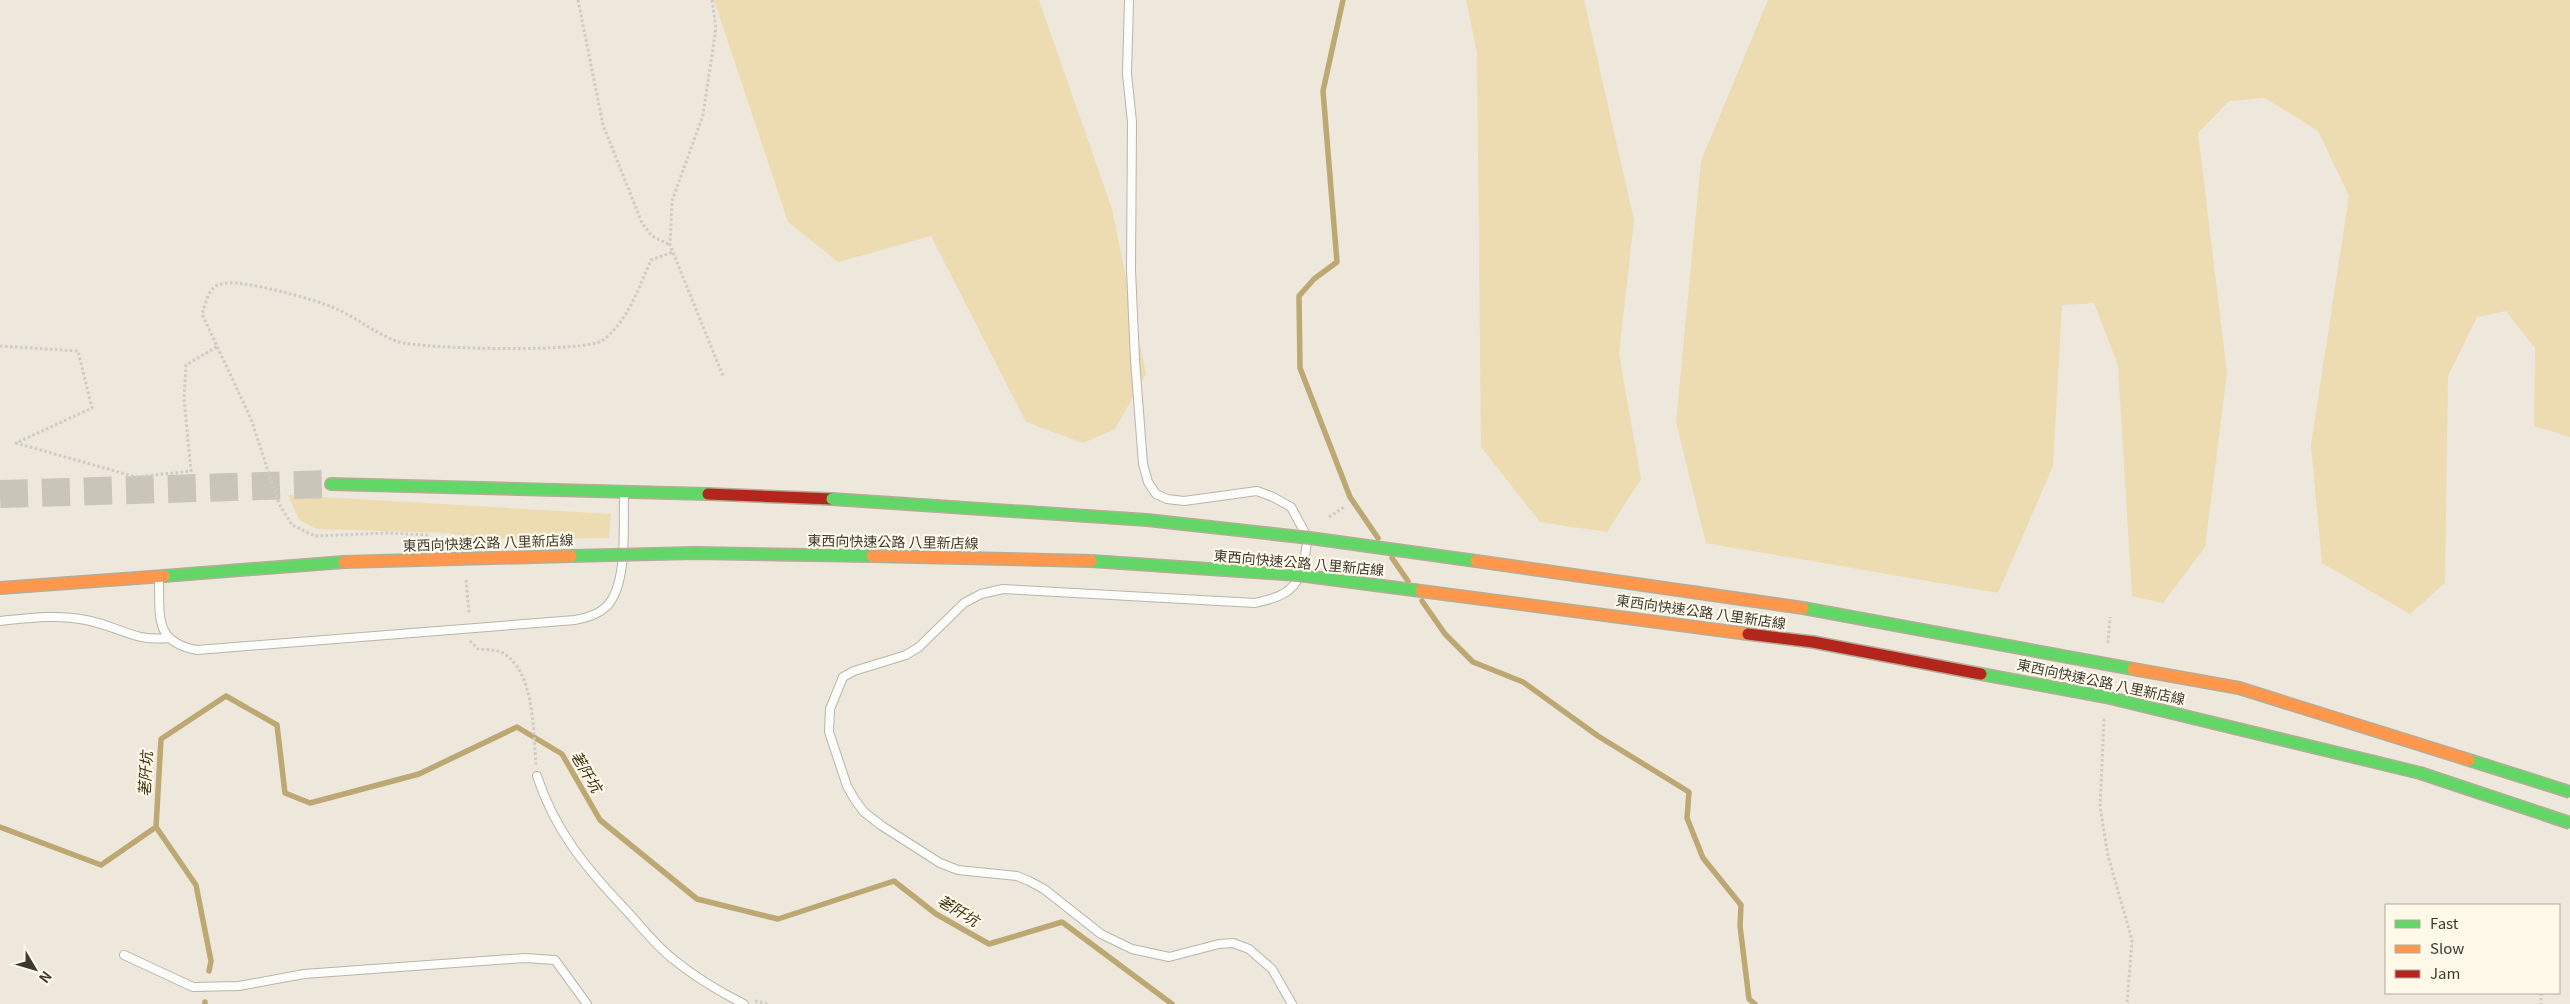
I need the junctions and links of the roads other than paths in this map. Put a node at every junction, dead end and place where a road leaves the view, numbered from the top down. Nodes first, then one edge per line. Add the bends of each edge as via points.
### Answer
1 (1129, 0) edge
2 (331, 484) tunnel mouth
3 (624, 491) junction
4 (159, 574) junction
5 (0, 588) edge
6 (0, 621) edge
7 (168, 638) junction
8 (537, 776) road end
9 (2570, 792) edge
10 (2570, 823) edge
11 (124, 955) dead end
12 (587, 1004) edge
13 (744, 1004) edge
14 (1292, 1004) edge

1 - 14 lane via 1127,74 1132,122 1131,270 1135,360 1148,482 1156,494 1168,499 1257,492 1273,496 1291,507 1303,525 1308,546 1305,567 1292,588 1276,598 1255,603 1003,589 981,594 964,603 919,648 843,677 830,708 829,732 847,786 864,812 940,863 958,870 1017,876 1030,881 1101,934 1149,954 1169,957 1233,943 1249,949 1272,968
2 - 3 highway, 東西向快速公路 八里新店線
3 - 7 lane via 620,578 616,593 606,607 591,617 211,650 186,648
3 - 9 highway, 東西向快速公路 八里新店線, bridge via 832,499 1147,520 1281,534 1758,600 2239,688
4 - 5 highway, 東西向快速公路 八里新店線
4 - 7 lane via 160,623
4 - 10 highway, 東西向快速公路 八里新店線, bridge via 344,562 714,554 1062,559 1307,576 1813,642 2106,696 2420,773
6 - 7 lane via 69,617 141,639
8 - 13 lane via 565,838 588,870 671,958
11 - 12 lane via 193,986 239,986 304,974 525,958 555,960

